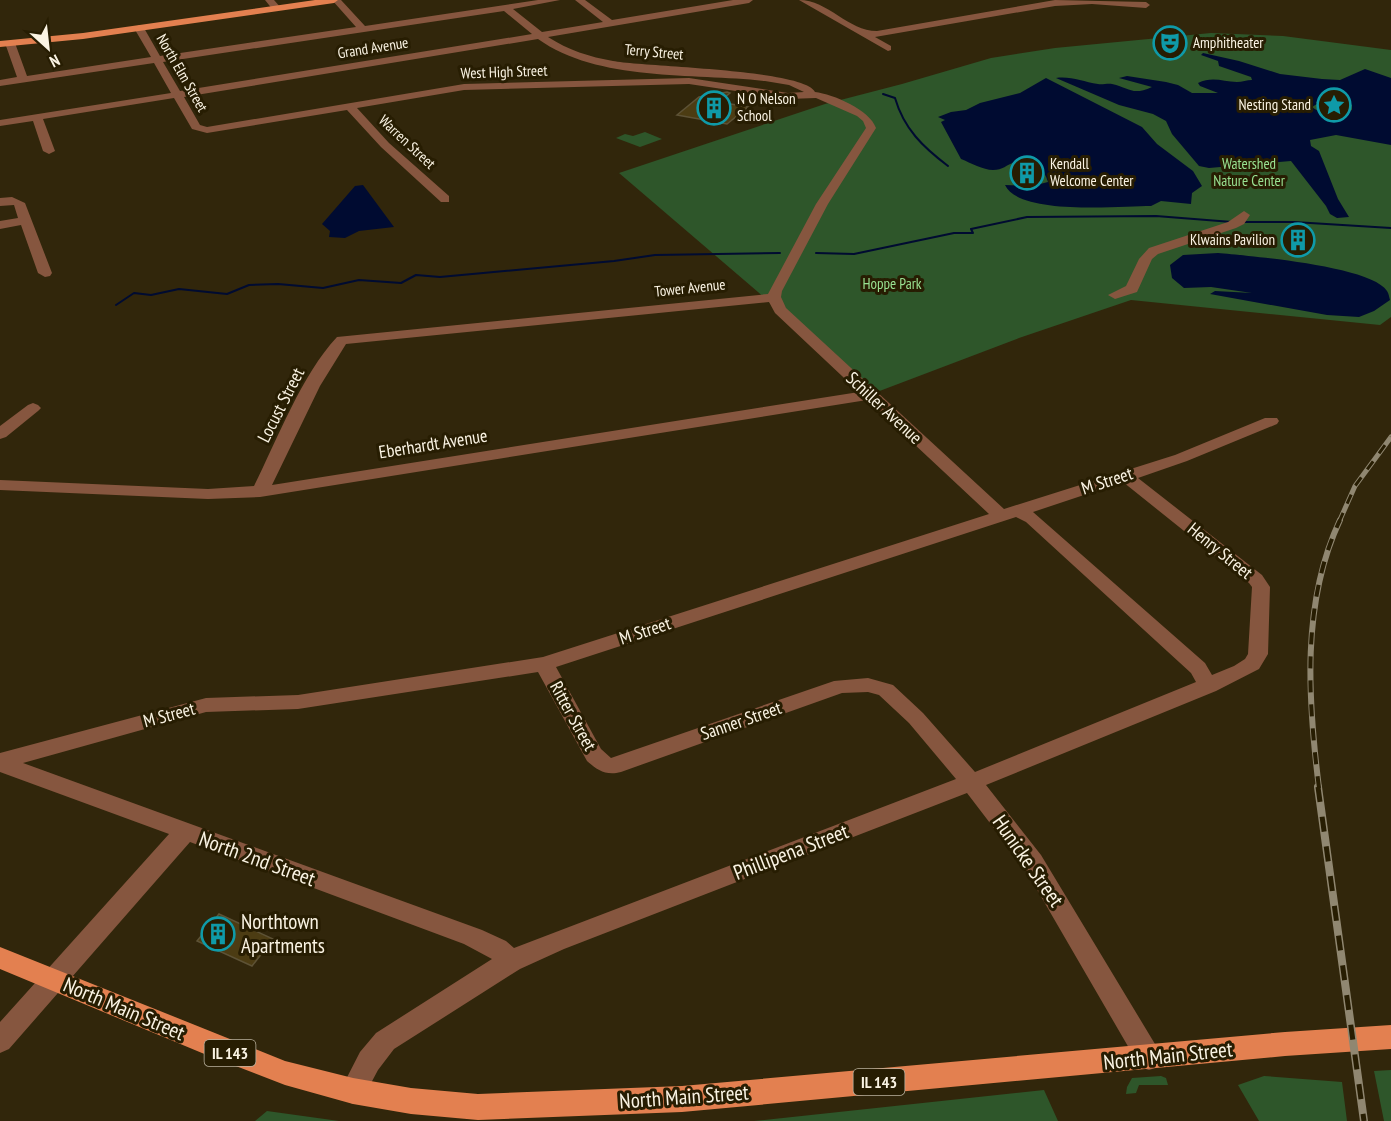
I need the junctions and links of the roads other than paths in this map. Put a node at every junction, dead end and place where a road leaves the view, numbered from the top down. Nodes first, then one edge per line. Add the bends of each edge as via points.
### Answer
1 (269, 0) edge
2 (335, 0) edge
3 (556, 0) edge
4 (579, 0) edge
5 (749, 0) edge
6 (803, 0) edge
7 (736, 1) edge
8 (1146, 5) dead end
9 (276, 8) junction
10 (506, 8) junction
11 (610, 23) junction
12 (139, 28) junction
13 (364, 30) junction
14 (865, 34) junction
15 (539, 35) junction
16 (5, 43) edge
17 (888, 48) dead end
18 (157, 59) junction
19 (23, 79) junction
20 (0, 83) edge
21 (177, 94) junction
22 (810, 94) junction
23 (349, 106) junction
24 (37, 117) junction
25 (0, 123) edge
26 (202, 129) joint
27 (49, 151) dead end
28 (445, 199) dead end
29 (0, 202) edge
30 (1244, 215) dead end
31 (27, 220) junction
32 (0, 225) edge
33 (45, 273) dead end
34 (1114, 295) dead end
35 (774, 297) junction
36 (342, 340) joint
37 (869, 395) junction
38 (33, 408) dead end
39 (1271, 421) dead end
40 (0, 434) edge
41 (1124, 475) junction
42 (0, 485) edge
43 (260, 492) junction
44 (1008, 513) junction
45 (1258, 654) joint
46 (544, 664) junction
47 (879, 686) joint
48 (1209, 686) junction
49 (0, 762) edge
50 (605, 765) joint
51 (972, 783) junction
52 (184, 833) junction
53 (0, 957) edge
54 (512, 961) junction
55 (53, 980) junction
56 (1391, 1037) edge
57 (0, 1041) edge
58 (1149, 1058) junction
59 (353, 1091) junction

1 - 9 street
2 - 9 main road
2 - 13 street
3 - 10 street
4 - 11 street
5 - 7 street, Grand Avenue
6 - 14 street
7 - 11 street, Grand Avenue
8 - 14 street via 1055,3
9 - 12 main road
10 - 13 street
10 - 15 street, Terry Street
11 - 15 street, Grand Avenue
12 - 16 main road
12 - 18 street, North Elm Street
13 - 18 street
14 - 17 street
15 - 21 street, Grand Avenue
15 - 22 street, Terry Street via 587,59 761,78 791,83
16 - 19 street
18 - 19 street
18 - 21 street, North Elm Street
19 - 20 street
21 - 24 street, Grand Avenue
21 - 26 street, North Elm Street via 196,127
22 - 23 street, West High Street via 788,96 685,81 464,87
22 - 35 street via 856,111 868,120 871,128 822,204
23 - 26 street, West High Street
23 - 28 street, Warren Street
24 - 25 street, Grand Avenue
24 - 27 street
29 - 31 street via 16,201
30 - 34 street via 1232,225 1154,251 1148,255 1132,289
31 - 32 street
31 - 33 street
35 - 36 street, Tower Avenue
35 - 37 street, Schiller Avenue via 779,308
36 - 43 street, Locust Street via 334,345
37 - 43 street, Eberhardt Avenue
37 - 44 street, Schiller Avenue
38 - 40 street
39 - 41 street, M Street via 1181,458
41 - 44 street, M Street
41 - 45 street, Henry Street via 1256,579 1261,587
42 - 43 street, Eberhardt Avenue via 208,494
44 - 46 street, M Street
44 - 48 street, Schiller Avenue via 1032,518 1198,668
45 - 48 street, Phillipena Street via 1252,664
46 - 49 street, M Street via 298,702 206,705
46 - 50 street, Ritter Street via 594,755
47 - 50 street, Sanner Street via 842,686 614,766
47 - 51 street, Hunicke Street via 905,707
48 - 51 street, Phillipena Street
49 - 52 street, North 2nd Street
51 - 54 street, Phillipena Street
51 - 58 street, Hunicke Street via 1033,862
52 - 54 street, North 2nd Street via 473,937 497,948
52 - 55 street
53 - 55 main road, North Main Street / IL 143
54 - 59 street, Phillipena Street via 385,1041
55 - 57 street
55 - 59 main road, North Main Street / IL 143 via 285,1074
56 - 58 main road, North Main Street / IL 143
58 - 59 main road, North Main Street / IL 143 via 681,1099 537,1106 478,1107

